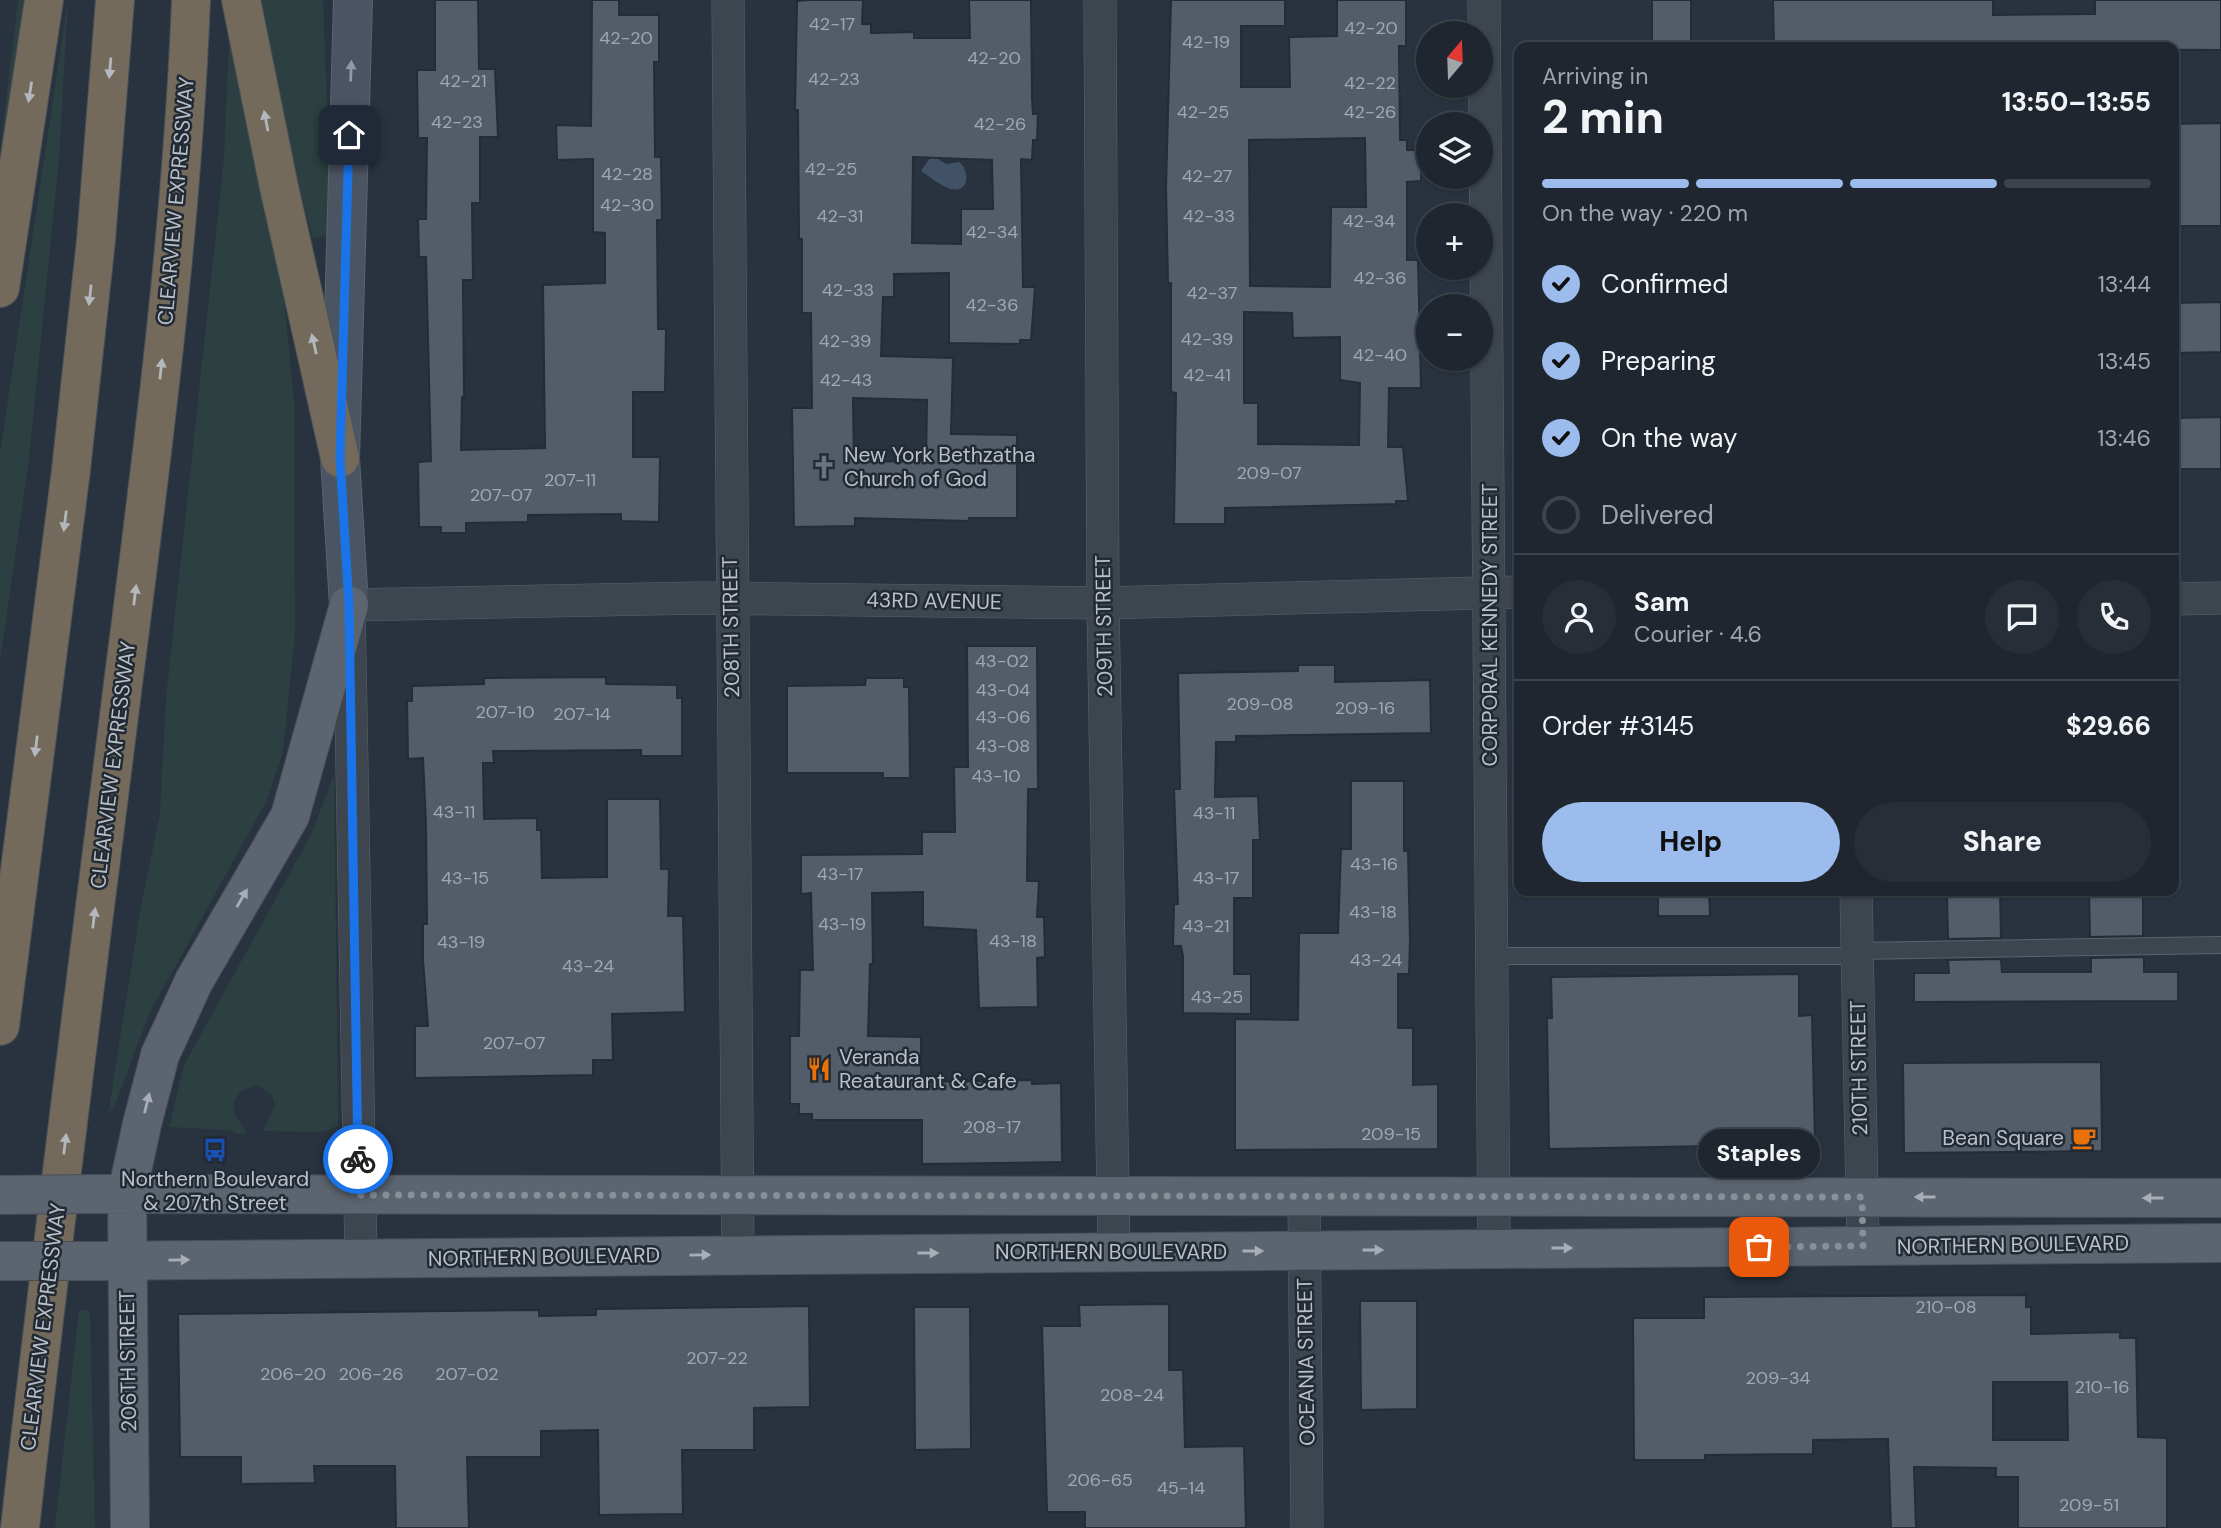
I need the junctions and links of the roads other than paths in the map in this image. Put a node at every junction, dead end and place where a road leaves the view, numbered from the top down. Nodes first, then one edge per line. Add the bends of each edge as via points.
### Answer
1 (44, 0) edge
2 (115, 0) edge
3 (191, 0) edge
4 (242, 0) edge
5 (353, 0) edge
6 (728, 0) edge
7 (1100, 0) edge
8 (1484, 0) edge
9 (0, 288) edge
10 (340, 458) junction
11 (1504, 593) edge
12 (730, 598) junction
13 (2179, 598) edge
14 (2221, 598) edge
15 (1103, 603) junction
16 (349, 605) junction
17 (1856, 896) edge
18 (2221, 945) edge
19 (1857, 953) junction
20 (1492, 956) junction
21 (0, 1026) edge
22 (110, 1194) junction
23 (0, 1195) edge
24 (359, 1195) junction
25 (737, 1195) junction
26 (1112, 1196) junction
27 (1304, 1196) junction
28 (1494, 1197) junction
29 (1862, 1197) junction
30 (2221, 1198) edge
31 (2221, 1243) edge
32 (1863, 1246) junction
33 (1494, 1249) junction
34 (1305, 1251) junction
35 (1114, 1252) junction
36 (738, 1255) junction
37 (361, 1258) junction
38 (127, 1260) junction
39 (0, 1261) edge
40 (20, 1528) edge
41 (130, 1528) edge
42 (1307, 1528) edge

1 -> 9 highway
2 -> 21 highway via 71,470
40 -> 3 highway, CLEARVIEW EXPRESSWAY via 149,477 172,271
10 -> 4 highway
10 -> 5 street
6 - 12 street, 208TH STREET
7 - 15 street, 209TH STREET
8 - 11 street, CORPORAL KENNEDY STREET
10 - 16 street
11 - 15 street, 43RD AVENUE
11 - 20 street, CORPORAL KENNEDY STREET
12 - 15 street, 43RD AVENUE
12 - 16 street, 43RD AVENUE
12 - 25 street, 208TH STREET
13 - 14 street
15 - 26 street, 209TH STREET
22 -> 16 main road, 206TH STREET via 160,1055 194,981 290,816
16 - 24 street
17 - 19 street, 210TH STREET
18 - 19 lane
19 - 20 lane
19 - 29 street, 210TH STREET
20 - 28 street, CORPORAL KENNEDY STREET
22 - 23 main road, bridge
22 - 24 main road
22 - 38 main road, 206TH STREET
24 - 25 main road
24 - 37 street
25 - 26 main road
25 - 36 street, 208TH STREET
26 - 27 main road
26 - 35 street, 209TH STREET
27 - 28 main road
27 - 34 street, OCEANIA STREET
28 - 29 main road
28 - 33 street, CORPORAL KENNEDY STREET
30 -> 29 main road
29 - 32 street, 210TH STREET
31 - 32 main road, NORTHERN BOULEVARD
33 -> 32 main road, NORTHERN BOULEVARD
34 -> 33 main road, NORTHERN BOULEVARD
35 -> 34 main road, NORTHERN BOULEVARD
34 - 42 street, OCEANIA STREET
36 -> 35 main road, NORTHERN BOULEVARD
37 -> 36 main road, NORTHERN BOULEVARD
38 -> 37 main road, NORTHERN BOULEVARD
38 - 39 main road, NORTHERN BOULEVARD, bridge
38 - 41 main road, 206TH STREET

